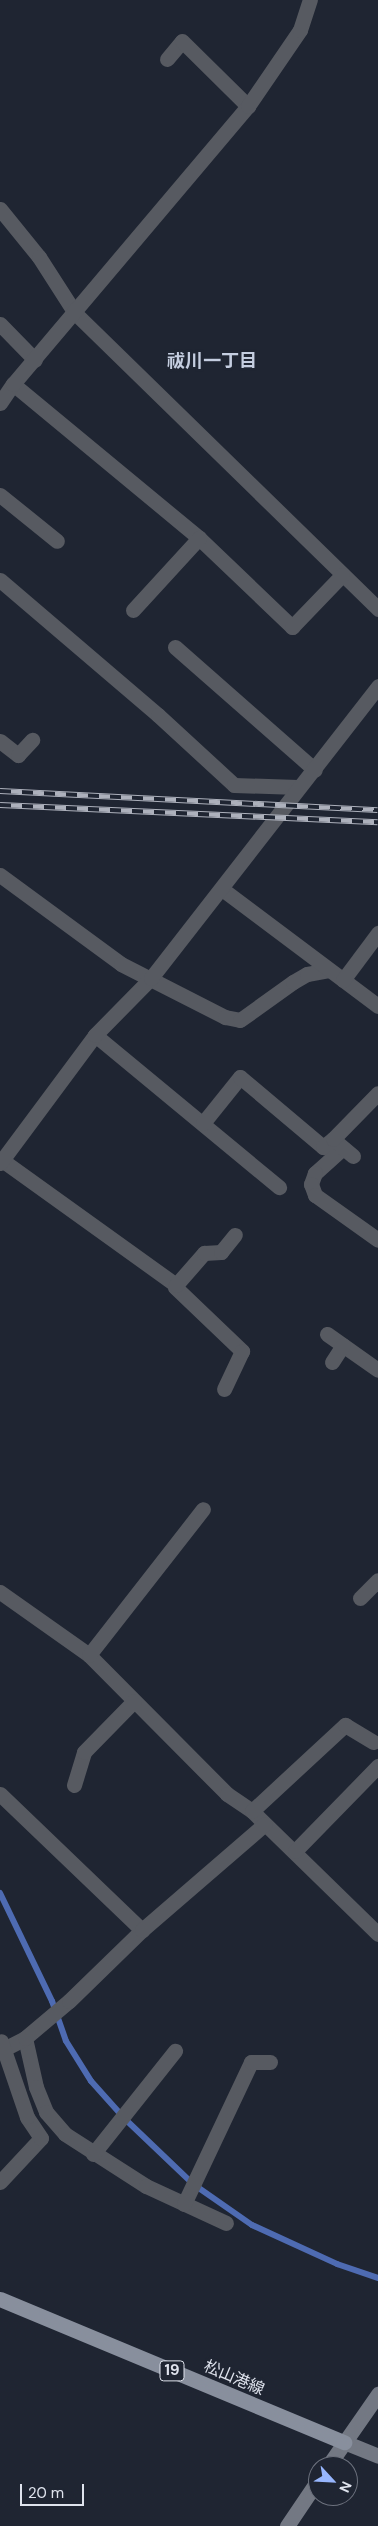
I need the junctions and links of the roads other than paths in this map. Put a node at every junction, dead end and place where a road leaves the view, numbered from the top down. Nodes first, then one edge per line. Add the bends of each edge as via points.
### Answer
1 (310, 0) edge
2 (168, 59) dead end
3 (248, 106) junction
4 (0, 209) edge
5 (75, 313) junction
6 (0, 324) edge
7 (35, 360) junction
8 (12, 384) junction
9 (0, 403) edge
10 (0, 495) edge
11 (199, 538) junction
12 (57, 541) dead end
13 (342, 575) junction
14 (0, 580) edge
15 (378, 609) edge
16 (133, 610) dead end
17 (175, 647) dead end
18 (378, 686) edge
19 (32, 740) dead end
20 (0, 741) edge
21 (315, 770) junction
22 (298, 786) junction
23 (0, 875) edge
24 (222, 889) junction
25 (378, 933) edge
26 (329, 970) junction
27 (150, 978) junction
28 (344, 980) junction
29 (378, 1006) edge
30 (95, 1035) junction
31 (378, 1093) edge
32 (203, 1123) junction
33 (343, 1148) junction
34 (1, 1162) edge
35 (279, 1187) dead end
36 (235, 1235) dead end
37 (378, 1240) edge
38 (176, 1285) junction
39 (327, 1334) dead end
40 (343, 1345) junction
41 (332, 1362) dead end
42 (378, 1370) edge
43 (224, 1389) dead end
44 (203, 1509) dead end
45 (378, 1580) edge
46 (0, 1592) edge
47 (360, 1598) dead end
48 (89, 1654) junction
49 (134, 1701) junction
50 (376, 1743) edge
51 (378, 1766) edge
52 (74, 1785) dead end
53 (0, 1794) edge
54 (252, 1811) junction
55 (265, 1824) junction
56 (295, 1851) junction
57 (142, 1930) junction
58 (378, 1934) edge
59 (25, 2038) junction
60 (1, 2046) edge
61 (175, 2052) dead end
62 (270, 2062) dead end
63 (94, 2154) junction
64 (0, 2182) edge
65 (184, 2204) junction
66 (226, 2224) dead end
67 (0, 2299) edge
68 (378, 2394) edge
69 (344, 2442) junction
70 (335, 2456) edge
71 (378, 2456) edge
72 (308, 2495) edge
73 (287, 2526) edge

1 - 3 street via 300,30
2 - 3 street via 182,41
3 - 5 street
4 - 5 street via 39,258
5 - 7 street
5 - 13 street
6 - 7 street
7 - 8 street
8 - 9 street
8 - 11 street
10 - 12 street
11 - 13 street via 292,627
11 - 16 street
13 - 15 street
14 - 22 street via 158,715 234,785
17 - 21 street
18 - 21 street
19 - 20 street via 18,755
21 - 22 street
22 - 24 street
23 - 27 street via 121,964
24 - 26 street
24 - 27 street
25 - 28 street
26 - 27 street via 308,974 292,982 240,1020 225,1017
26 - 28 street
27 - 30 street
28 - 29 street
30 - 32 street
30 - 34 street
31 - 33 street
32 - 33 street via 240,1077 323,1147
32 - 35 street
33 - 37 street via 315,1173 310,1184 315,1195
34 - 38 street
36 - 38 street via 221,1252 204,1253
38 - 43 street via 242,1351
39 - 40 street
40 - 41 street
40 - 42 street
44 - 48 street
45 - 47 street
46 - 48 street
48 - 49 street
49 - 52 street via 84,1752
49 - 54 street via 227,1794
50 - 54 street via 344,1725
51 - 56 street
53 - 57 street
54 - 55 street
55 - 56 street
55 - 57 street
56 - 58 street
57 - 59 street
59 - 60 street
59 - 63 street via 36,2087 46,2112 65,2134
60 - 64 street via 26,2117 41,2138
61 - 63 street
62 - 65 street via 251,2062
63 - 65 street via 146,2186
65 - 66 street
67 - 69 main road, 松山港線 / 19
68 - 69 main road
69 - 70 main road
69 - 71 main road
72 - 73 main road

